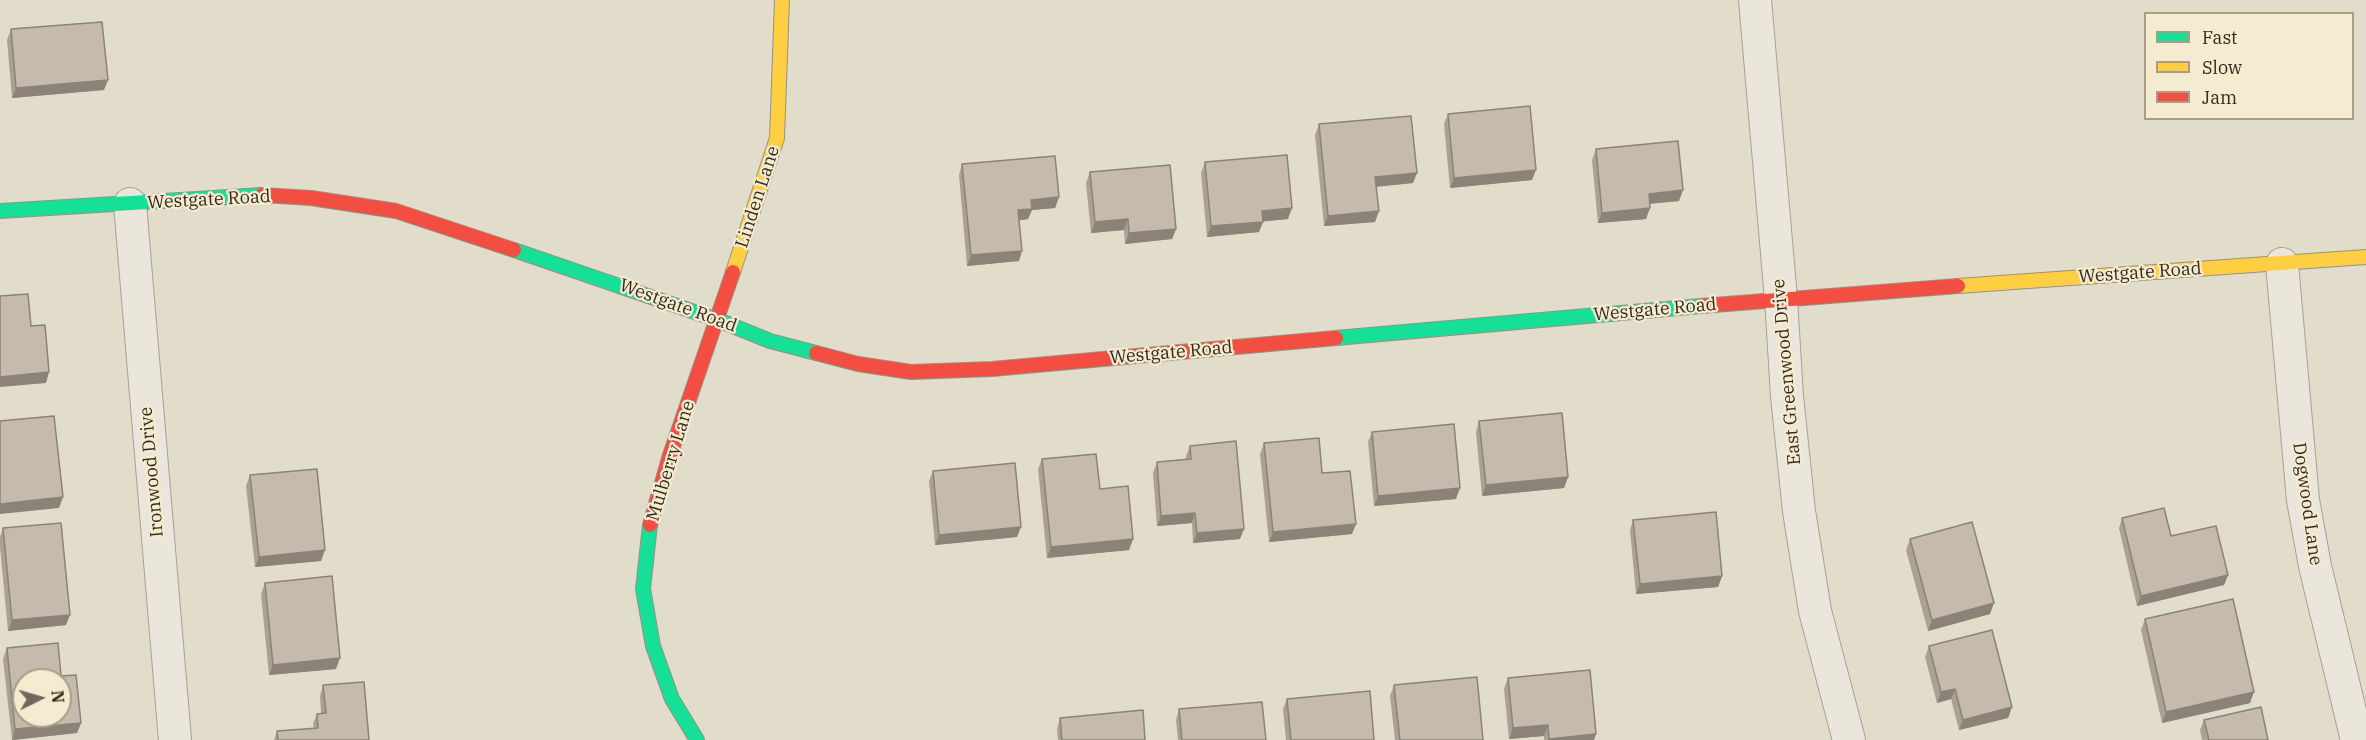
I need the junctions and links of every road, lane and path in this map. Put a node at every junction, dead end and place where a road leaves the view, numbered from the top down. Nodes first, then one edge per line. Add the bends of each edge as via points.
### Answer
1 (782, 0) edge
2 (1755, 0) edge
3 (130, 204) junction
4 (0, 211) edge
5 (2366, 257) edge
6 (2282, 264) junction
7 (1781, 299) junction
8 (718, 320) junction
9 (175, 740) edge
10 (697, 740) edge
11 (1849, 740) edge
12 (2356, 740) edge

1 - 8 street, Linden Lane via 777,138
2 - 7 street, East Greenwood Drive
3 - 4 street, Westgate Road
3 - 8 street, Westgate Road via 250,194 311,198 396,211
3 - 9 street, Ironwood Drive
5 - 6 street, Westgate Road
6 - 7 street, Westgate Road
6 - 12 street, Dogwood Lane via 2303,500
7 - 8 street, Westgate Road via 992,369 911,372 858,364 770,341
7 - 11 street, East Greenwood Drive via 1801,522 1815,611
8 - 10 street, Mulberry Lane via 650,522 643,589 653,646 672,699

